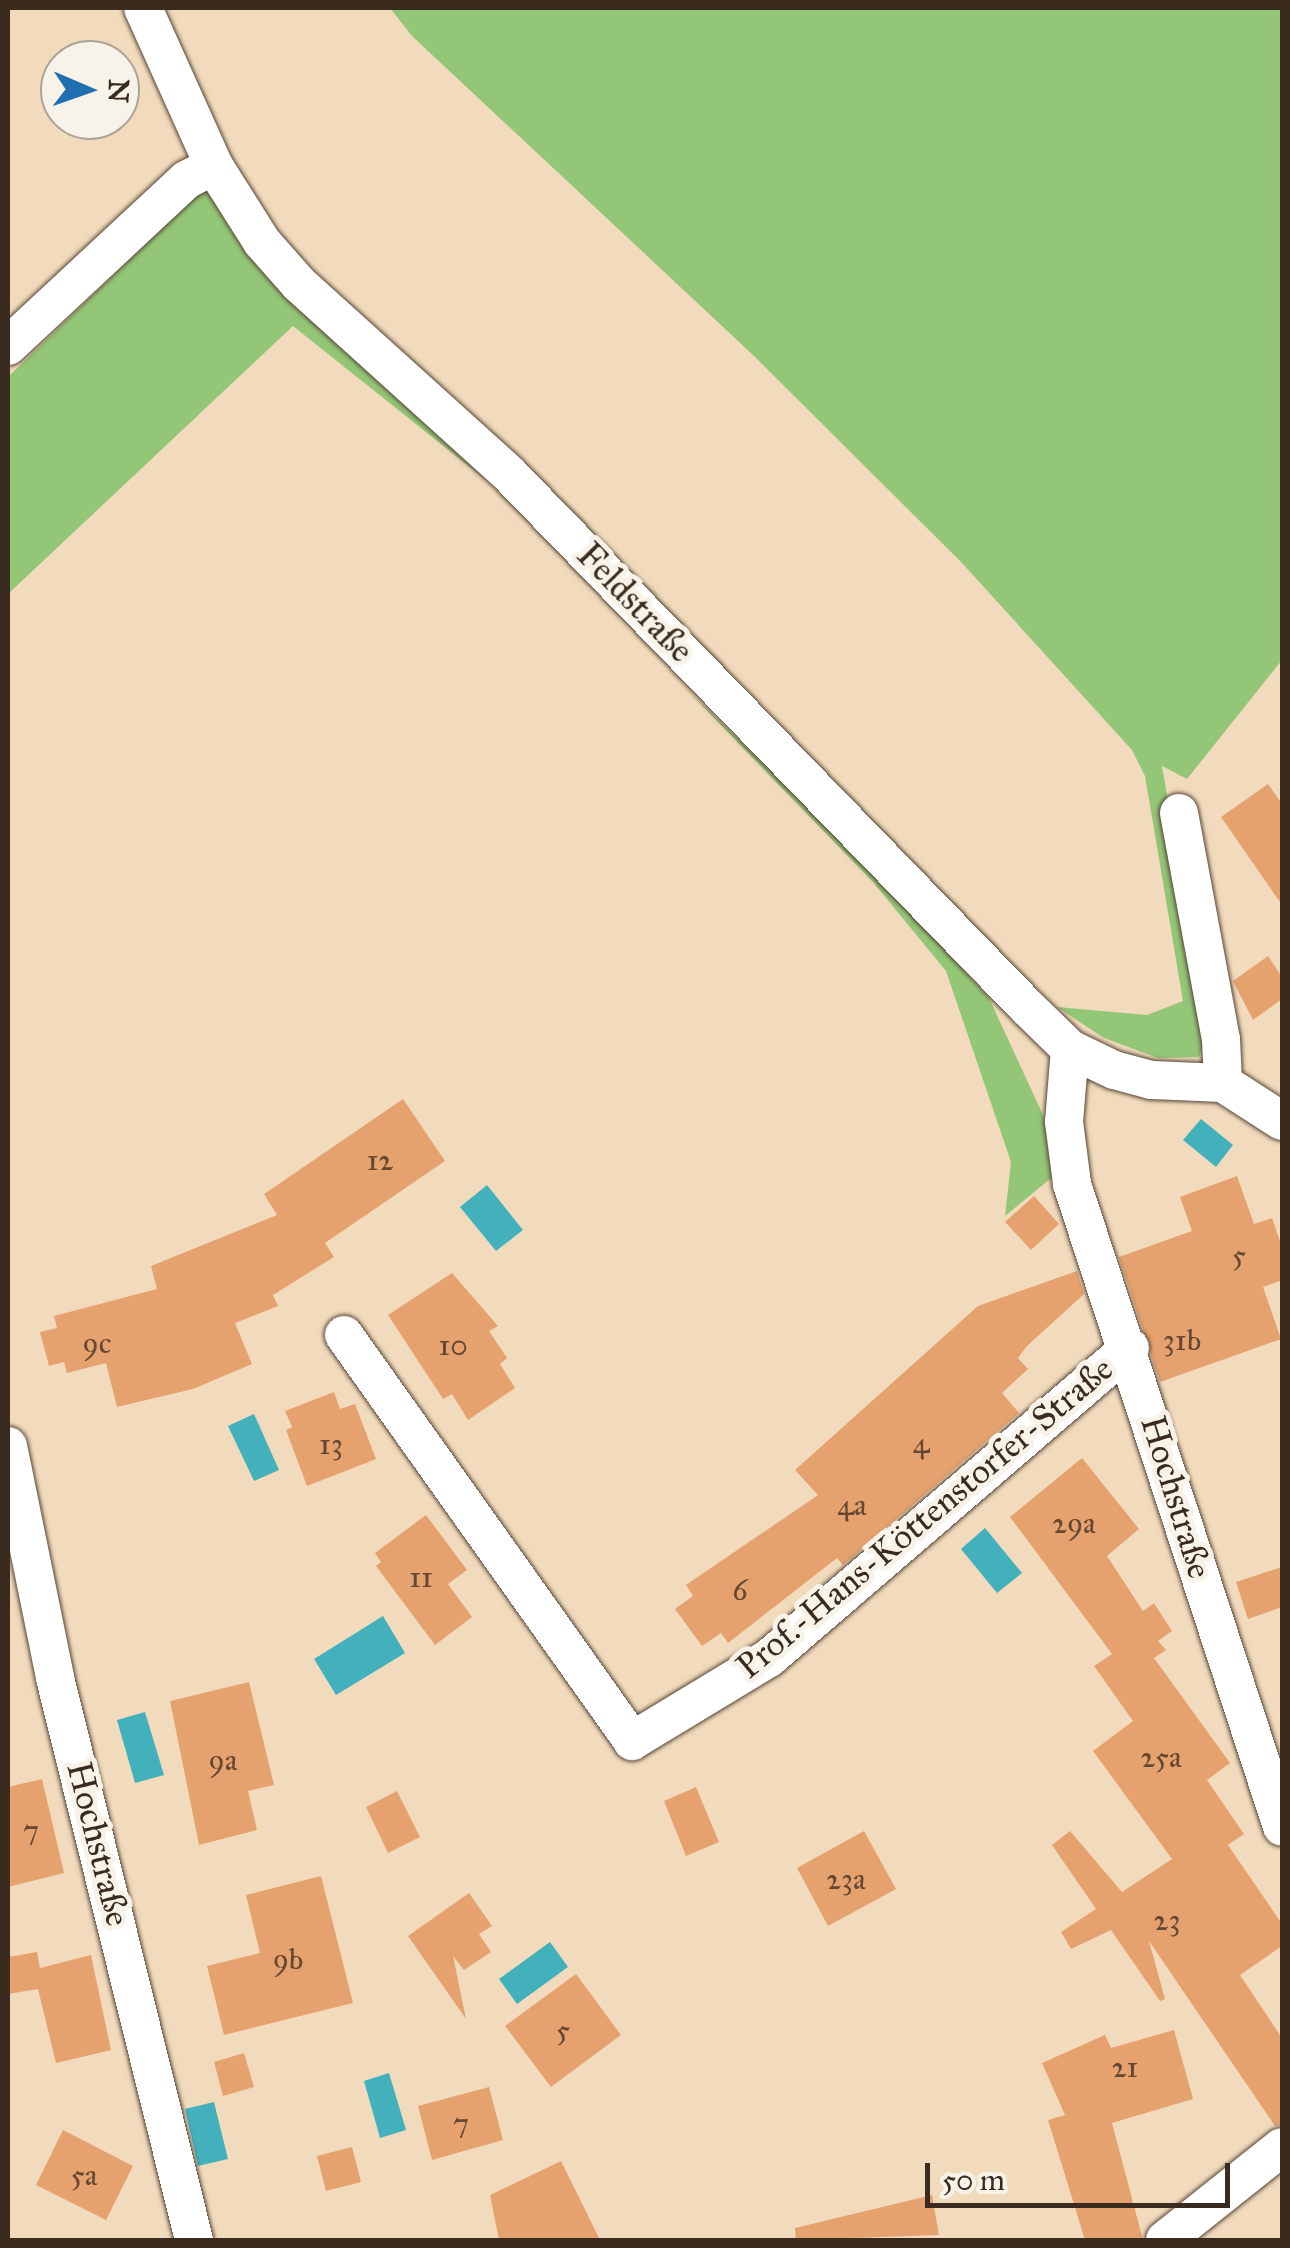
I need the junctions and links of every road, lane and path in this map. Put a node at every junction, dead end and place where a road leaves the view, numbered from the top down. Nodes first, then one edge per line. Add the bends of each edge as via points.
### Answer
1 (143, 8) edge
2 (214, 166) junction
3 (8, 346) edge
4 (1178, 813) dead end
5 (1070, 1048) junction
6 (1223, 1083) junction
7 (1282, 1121) edge
8 (344, 1335) dead end
9 (1130, 1347) junction
10 (8, 1446) edge
11 (1282, 1827) edge
12 (1282, 2147) edge
13 (194, 2240) edge
14 (1165, 2240) edge

1 - 2 street, Feldstraße
2 - 3 street via 186,180
2 - 5 street, Feldstraße via 262,242 299,284 508,473
4 - 6 street via 1221,1039
5 - 6 street, Feldstraße via 1152,1080
5 - 9 street, Hochstraße via 1064,1122 1072,1184
6 - 7 street
8 - 9 street, Prof.-Hans-Köttenstorfer-Straße via 632,1741 769,1658
9 - 11 street, Hochstraße
10 - 13 street, Hochstraße via 55,1678
12 - 14 street

